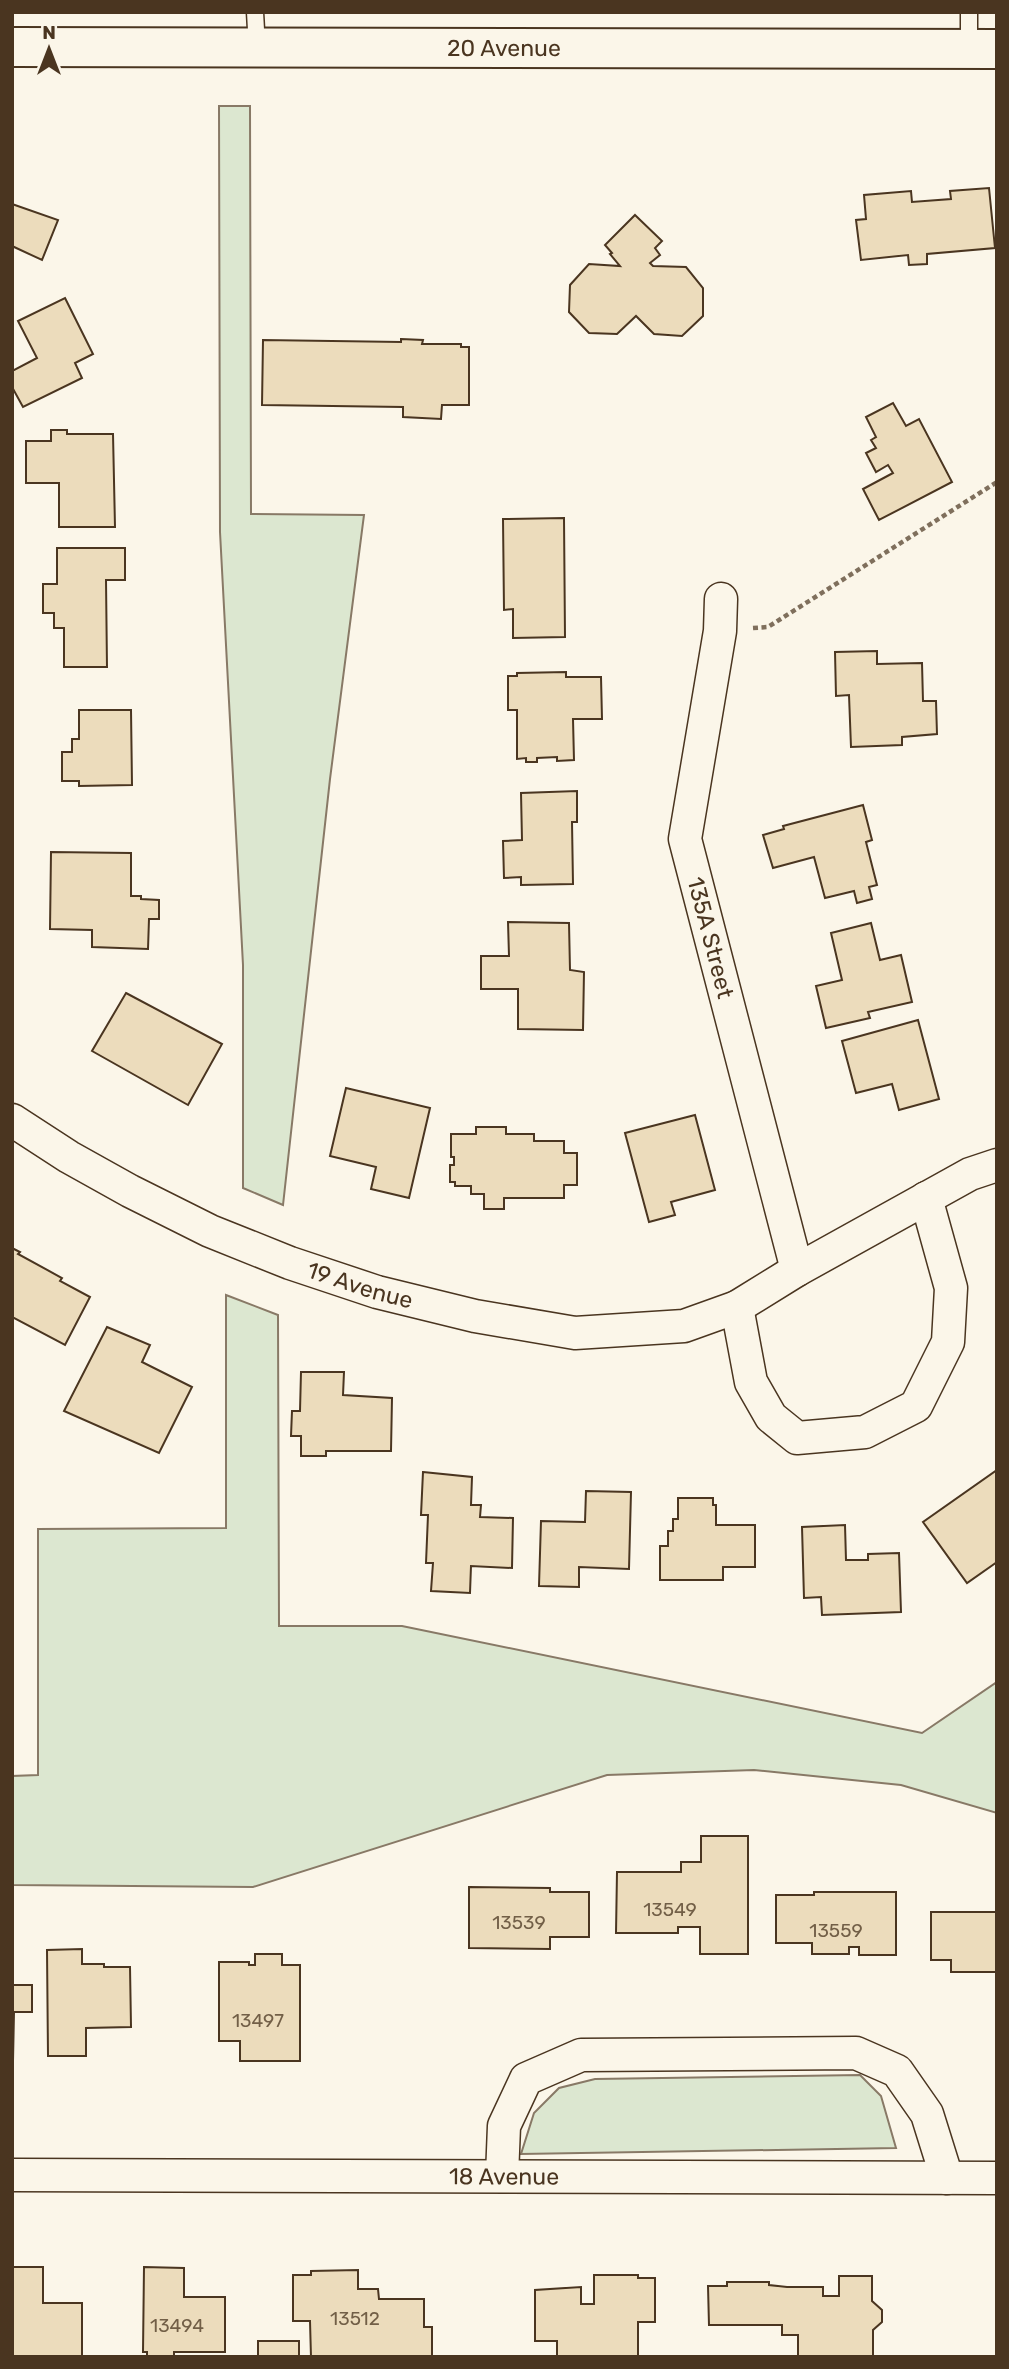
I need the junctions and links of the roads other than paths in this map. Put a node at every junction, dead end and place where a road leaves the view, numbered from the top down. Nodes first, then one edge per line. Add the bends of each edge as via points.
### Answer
1 (256, 30) edge
2 (978, 37) edge
3 (12, 47) edge
4 (721, 599) dead end
5 (12, 1120) edge
6 (997, 1165) edge
7 (926, 1198) junction
8 (797, 1270) junction
9 (737, 1307) junction
10 (12, 2175) edge
11 (502, 2176) junction
12 (947, 2178) junction
13 (997, 2178) edge

1 - 2 street, 20 Avenue
1 - 3 street, 20 Avenue
4 - 8 street, 135A Street via 720,631 685,839
5 - 9 street, 19 Avenue via 69,1157 210,1231 377,1292 475,1316 575,1333 684,1326
6 - 7 street, 19 Avenue
7 - 8 street, 19 Avenue
7 - 9 street via 951,1288 948,1342 916,1406 865,1432 797,1438 771,1417 751,1382
8 - 9 street, 19 Avenue
10 - 11 street, 18 Avenue
11 - 12 street, 18 Avenue
11 - 12 street via 504,2126 526,2079 581,2055 856,2053 897,2071 927,2114
12 - 13 street, 18 Avenue

